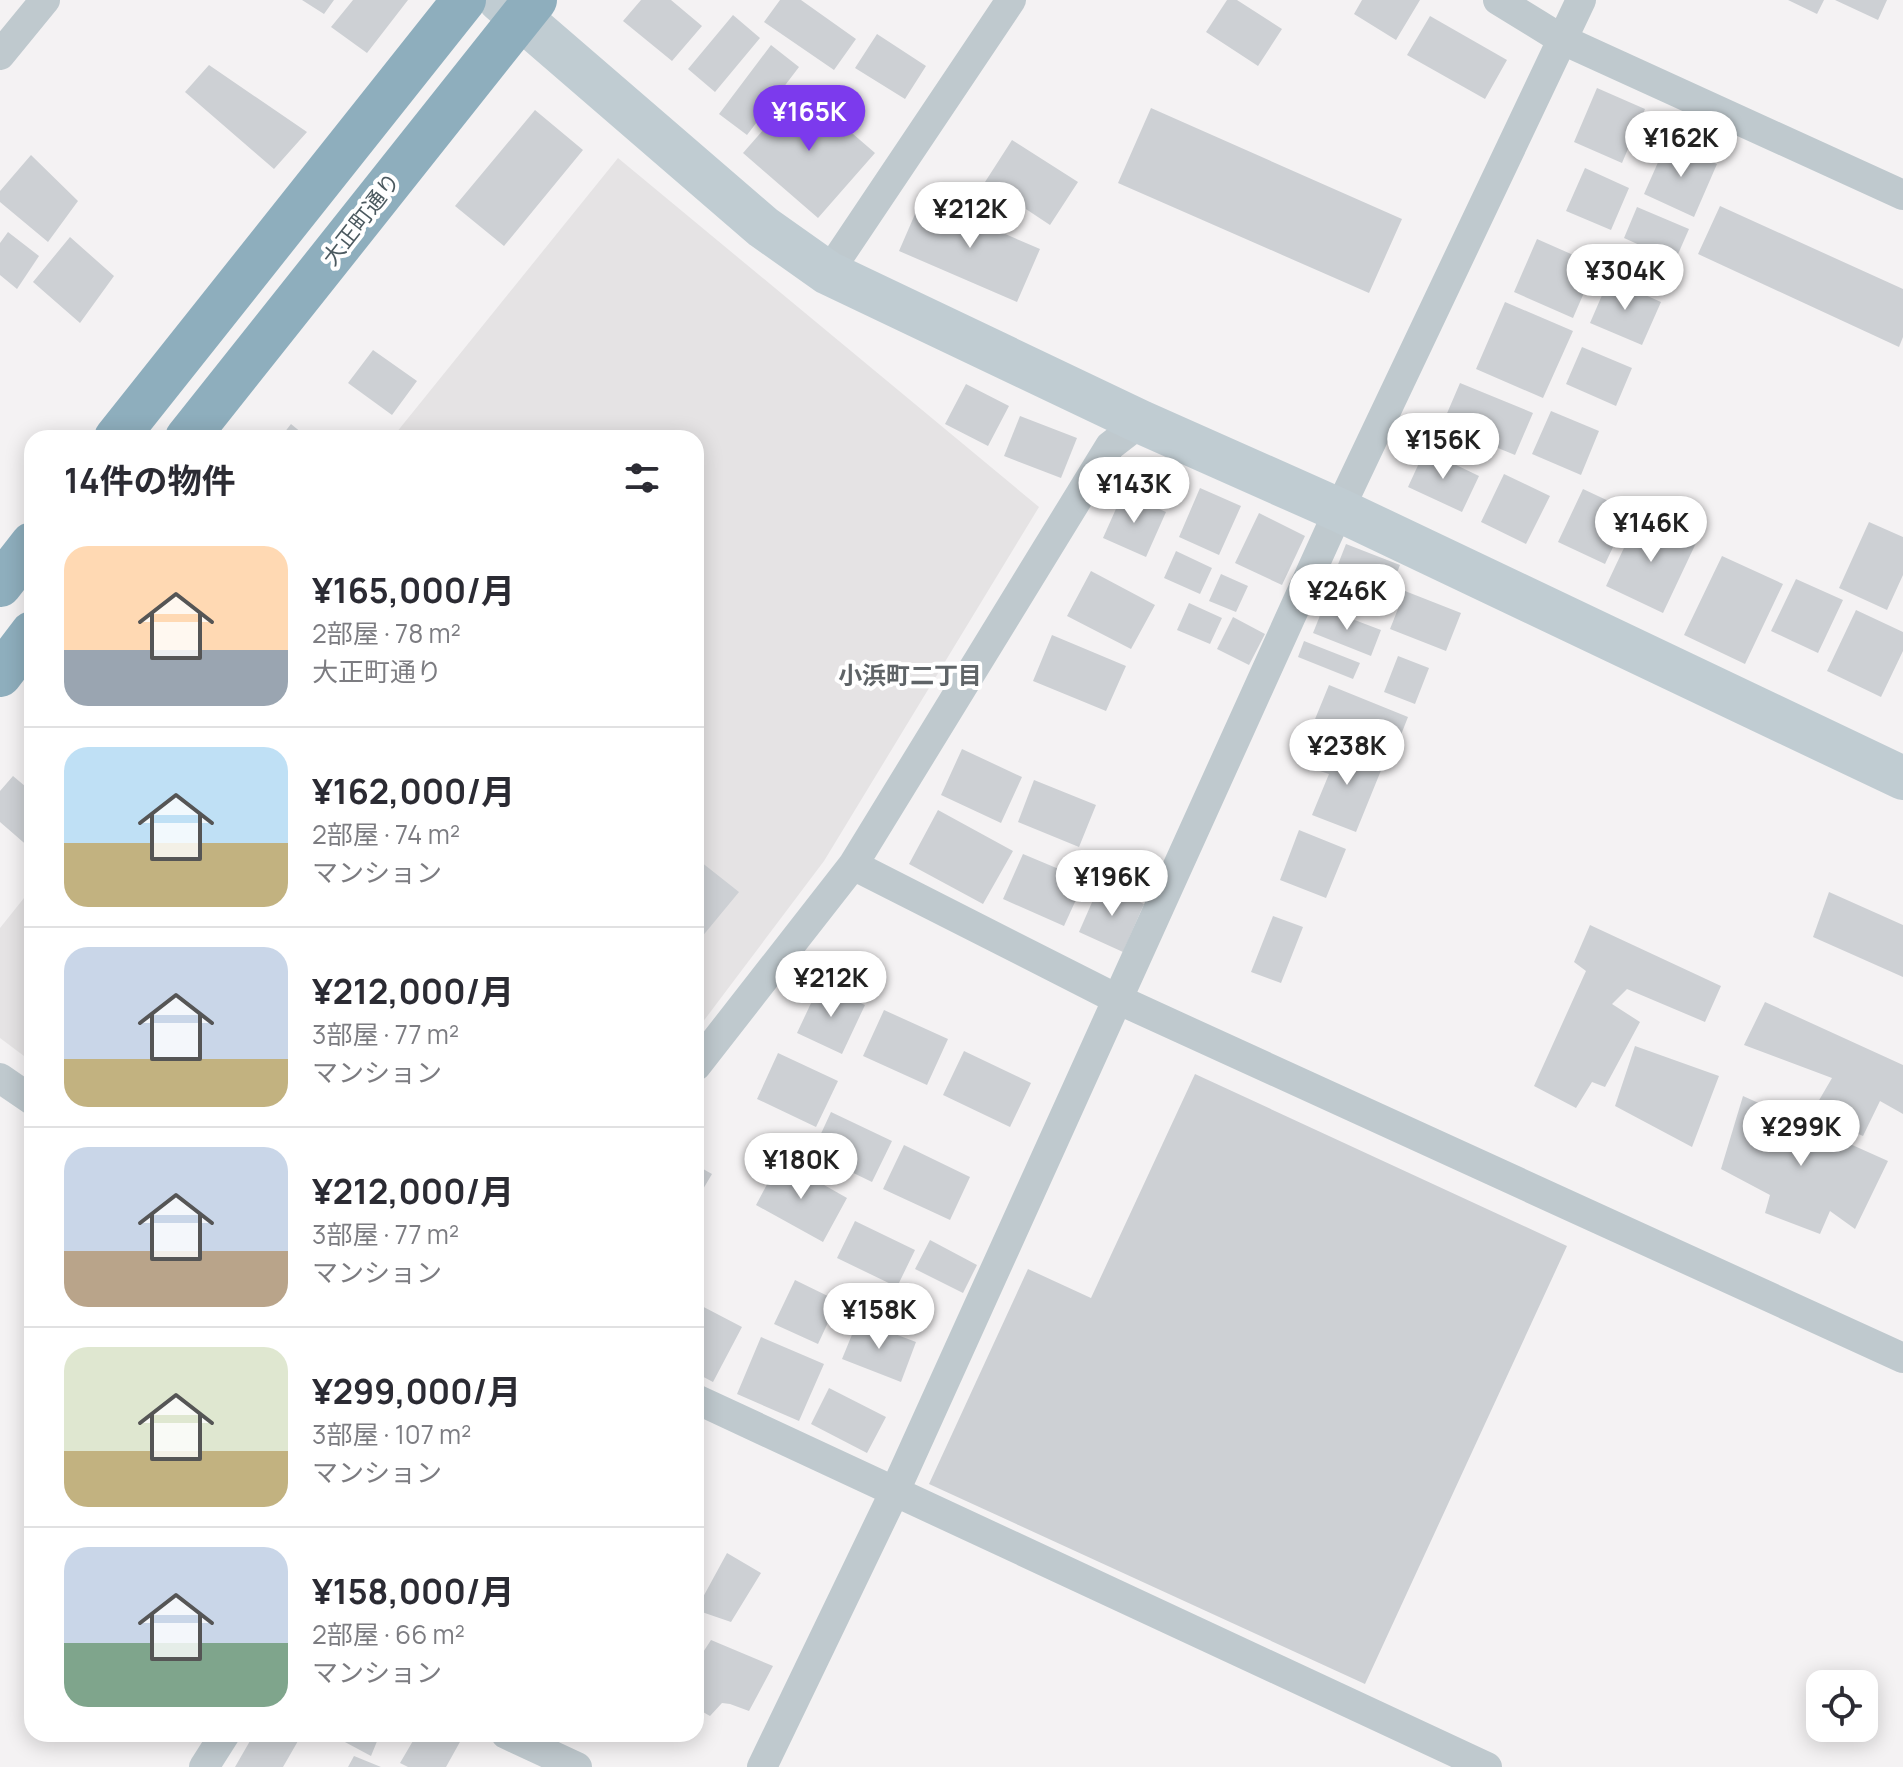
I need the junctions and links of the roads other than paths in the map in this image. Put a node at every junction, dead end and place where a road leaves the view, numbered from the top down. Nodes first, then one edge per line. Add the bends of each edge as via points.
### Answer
1 (45, 0) edge
2 (464, 0) edge
3 (1011, 0) edge
4 (1498, 0) edge
5 (1581, 0) edge
6 (518, 6) edge
7 (1563, 40) junction
8 (0, 55) edge
9 (1903, 195) edge
10 (828, 273) junction
11 (1141, 422) junction
12 (122, 430) edge
13 (193, 430) edge
14 (1339, 510) junction
15 (24, 554) edge
16 (0, 585) edge
17 (24, 644) edge
18 (0, 675) edge
19 (1903, 778) edge
20 (853, 865) junction
21 (1117, 999) junction
22 (704, 1056) edge
23 (0, 1078) edge
24 (24, 1094) edge
25 (1903, 1358) edge
26 (704, 1403) edge
27 (894, 1493) junction
28 (220, 1742) edge
29 (523, 1742) edge
30 (1479, 1765) edge
31 (204, 1767) edge
32 (577, 1767) edge
33 (762, 1767) edge

1 - 8 street
2 - 12 highway
3 - 10 street
4 - 7 street
5 - 7 street
6 - 10 street via 763,227
6 - 13 highway, 大正町通り
7 - 9 street
7 - 14 street
10 - 11 street
11 - 14 street
11 - 20 street via 1110,446
14 - 19 street
14 - 21 street
15 - 16 highway
17 - 18 highway
20 - 21 street
20 - 22 street
21 - 25 street
21 - 27 street
23 - 24 street
26 - 27 street
27 - 30 street
27 - 33 street
28 - 31 street
29 - 32 street

